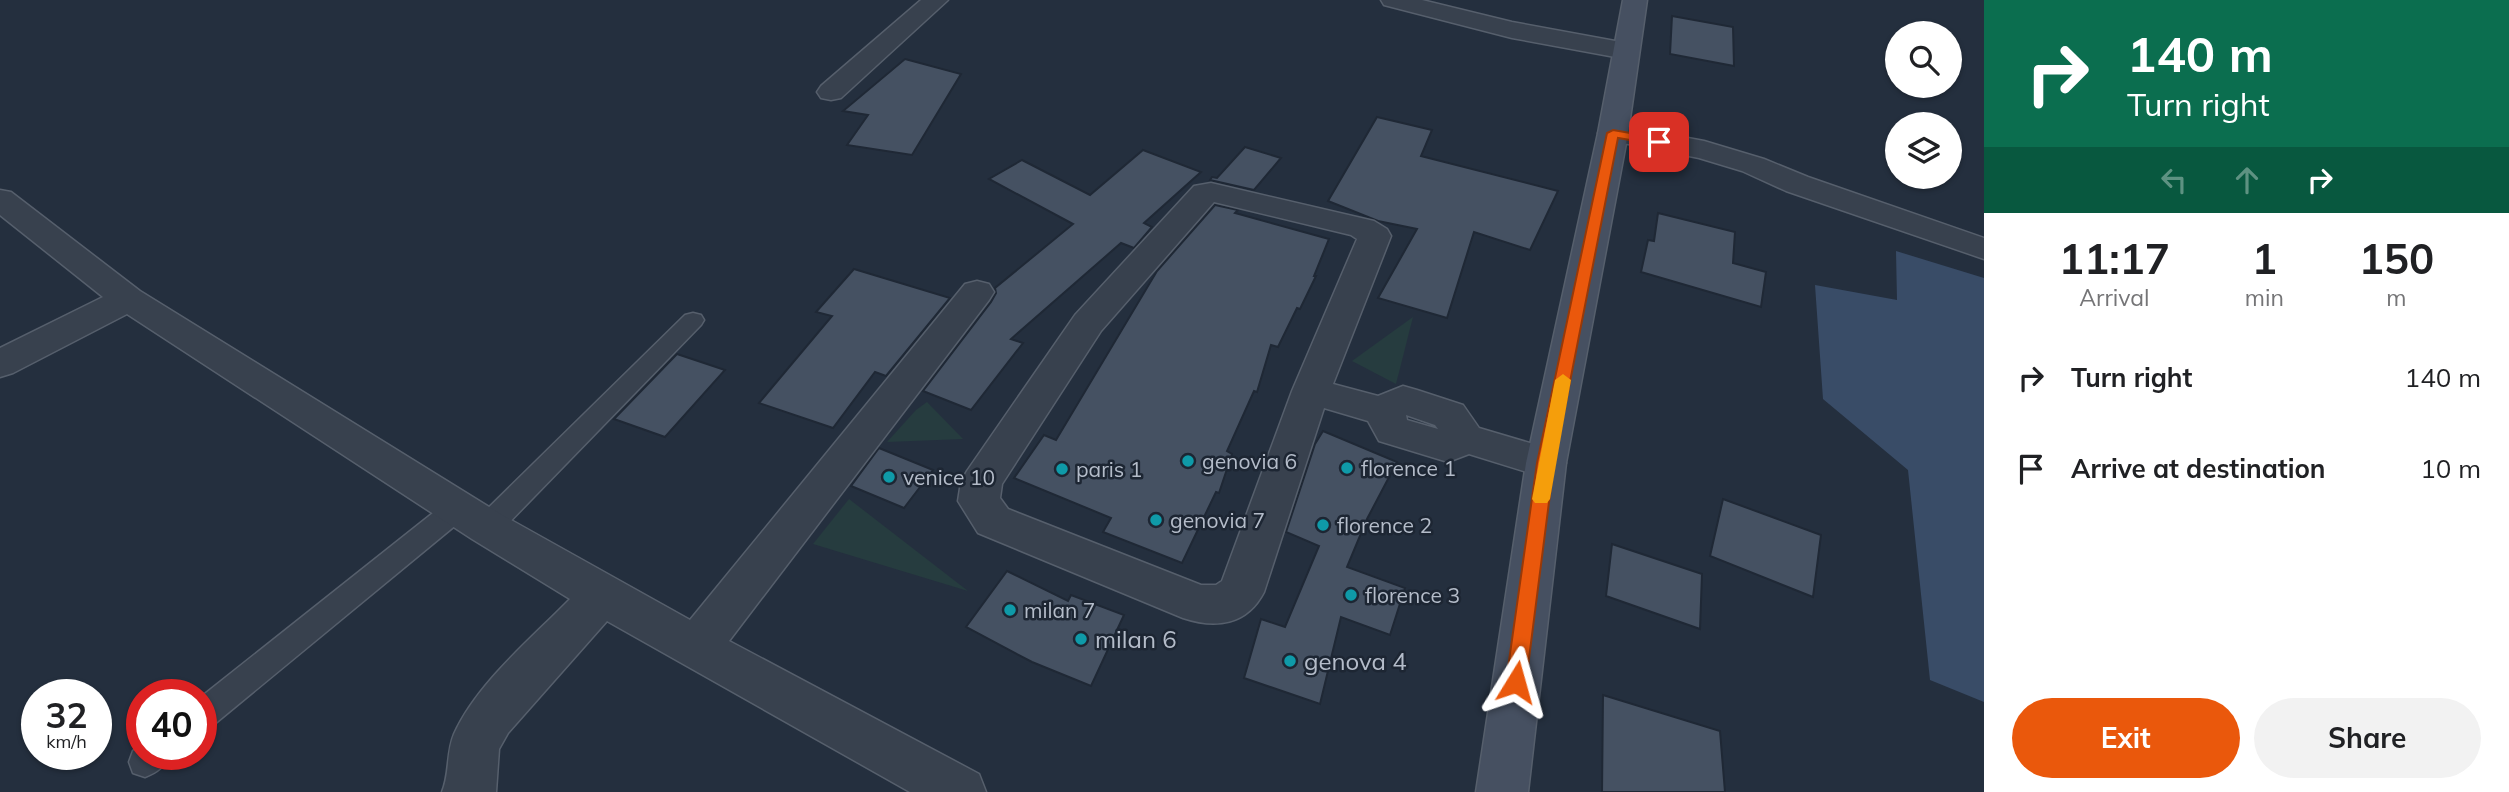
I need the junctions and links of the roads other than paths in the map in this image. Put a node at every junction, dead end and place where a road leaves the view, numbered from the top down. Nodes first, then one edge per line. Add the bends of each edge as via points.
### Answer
1 (936, 0) edge
2 (1393, 0) edge
3 (1634, 0) edge
4 (1626, 51) junction
5 (831, 92) dead end
6 (1613, 133) junction
7 (0, 200) edge
8 (1984, 249) edge
9 (977, 292) dead end
10 (128, 299) junction
11 (693, 320) dead end
12 (0, 364) edge
13 (1311, 391) junction
14 (1546, 463) junction
15 (472, 517) junction
16 (602, 595) junction
17 (697, 646) junction
18 (217, 704) edge
19 (468, 792) edge
20 (960, 792) edge
21 (1502, 792) edge

1 - 5 street
2 - 4 street via 1512,30
3 - 4 street
4 - 6 street
6 - 8 street via 1704,150
6 - 14 street
7 - 10 street
9 - 17 street
10 - 12 street
10 - 15 street
11 - 15 lane
13 - 13 street via 1375,236 1362,228 1217,192 1205,193 1088,323 982,482 979,501 993,520 1199,604 1225,605 1241,592
13 - 14 street via 1382,411 1393,431 1448,447 1465,438
14 - 21 street
15 - 16 street
15 - 18 lane
16 - 17 street
16 - 19 street via 490,717 474,747
17 - 20 street

